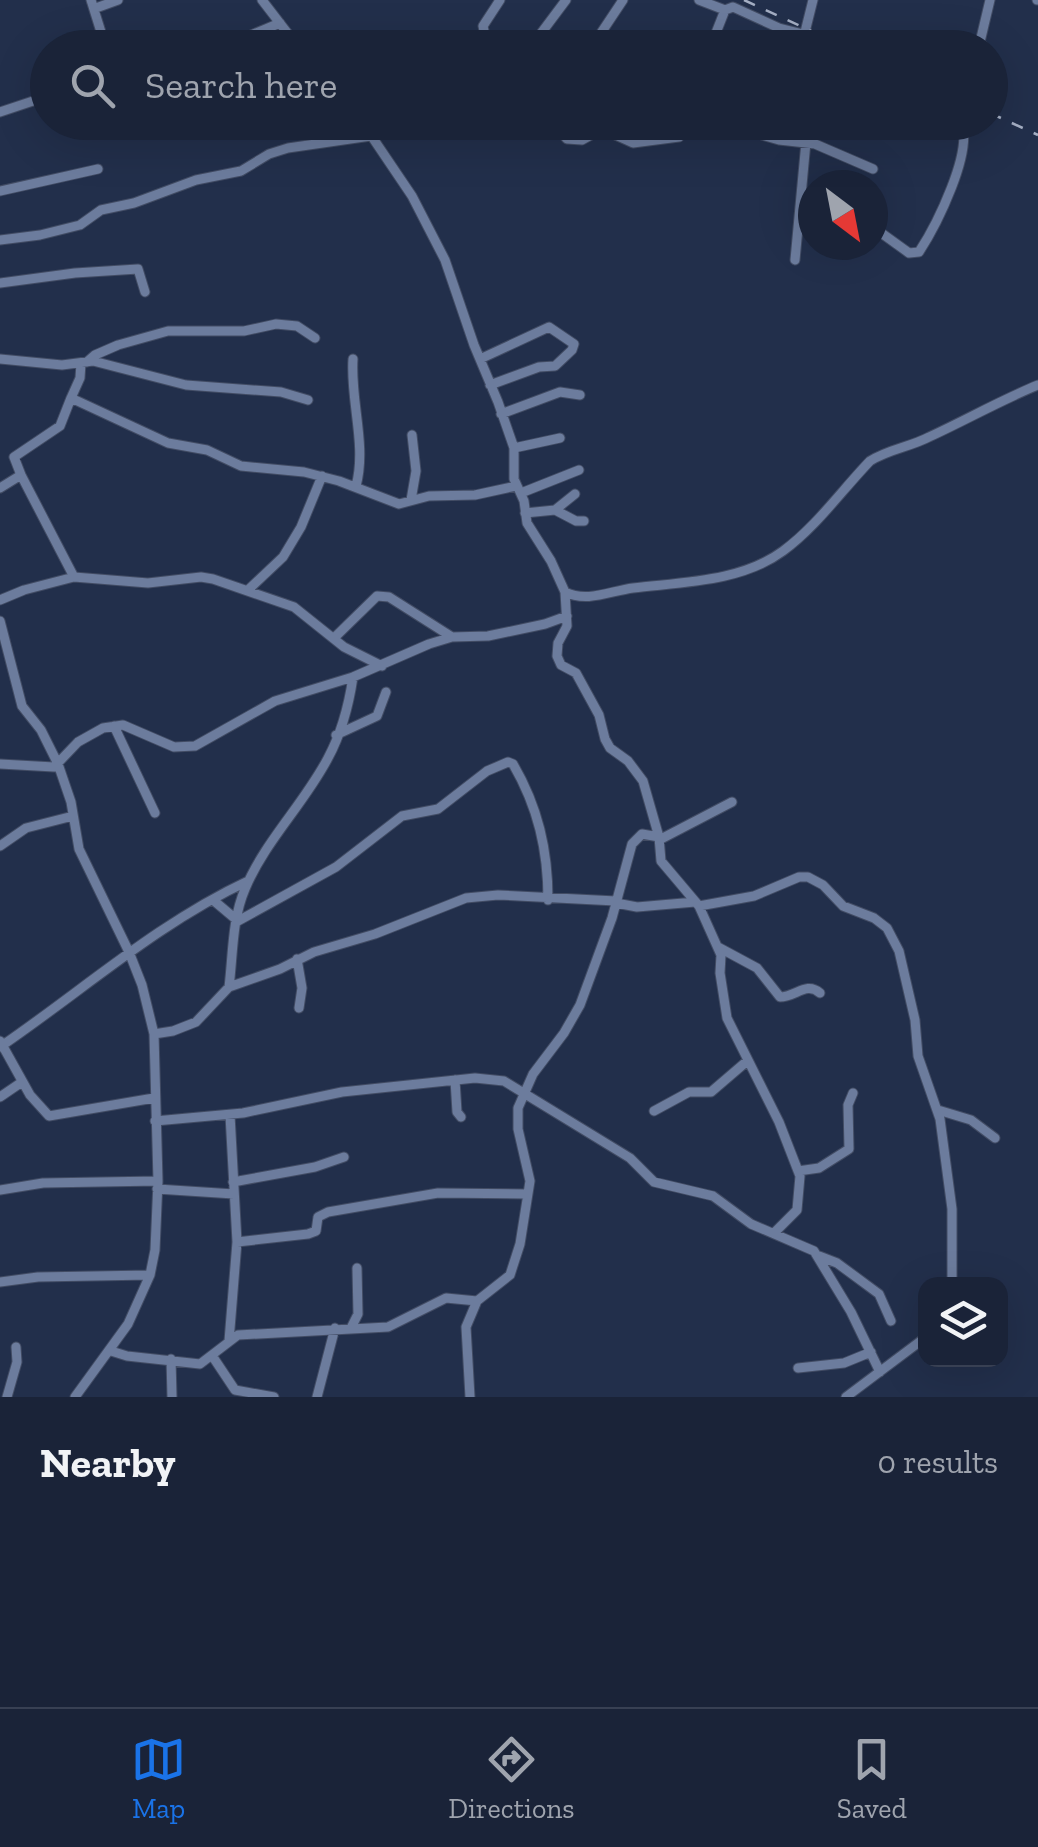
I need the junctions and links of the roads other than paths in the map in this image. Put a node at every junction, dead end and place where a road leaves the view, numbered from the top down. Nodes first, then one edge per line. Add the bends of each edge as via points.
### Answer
1 (118, 0) edge
2 (262, 0) edge
3 (500, 0) edge
4 (566, 0) edge
5 (623, 0) edge
6 (698, 0) edge
7 (813, 0) edge
8 (990, 0) edge
9 (93, 4) edge
10 (725, 10) junction
11 (280, 24) junction
12 (101, 30) edge
13 (265, 30) edge
14 (284, 30) edge
15 (484, 30) edge
16 (544, 30) edge
17 (603, 30) edge
18 (717, 30) edge
19 (782, 30) edge
20 (807, 30) edge
21 (983, 30) edge
22 (30, 102) edge
23 (0, 112) edge
24 (343, 140) edge
25 (374, 140) edge
26 (624, 140) edge
27 (660, 140) edge
28 (780, 140) edge
29 (963, 140) edge
30 (806, 142) junction
31 (98, 168) dead end
32 (873, 168) dead end
33 (0, 191) edge
34 (888, 237) edge
35 (0, 240) edge
36 (795, 260) dead end
37 (0, 283) edge
38 (144, 292) dead end
39 (315, 338) dead end
40 (480, 358) junction
41 (0, 359) edge
42 (354, 359) dead end
43 (84, 362) junction
44 (1038, 384) edge
45 (490, 385) junction
46 (580, 394) dead end
47 (71, 398) junction
48 (308, 400) dead end
49 (501, 414) junction
50 (412, 435) dead end
51 (560, 438) dead end
52 (514, 448) junction
53 (579, 470) dead end
54 (21, 475) junction
55 (322, 476) junction
56 (356, 486) junction
57 (0, 488) edge
58 (518, 490) junction
59 (575, 494) dead end
60 (411, 500) junction
61 (555, 510) junction
62 (525, 513) junction
63 (584, 521) dead end
64 (74, 576) junction
65 (248, 590) junction
66 (565, 592) junction
67 (0, 600) edge
68 (567, 616) junction
69 (0, 621) edge
70 (452, 636) junction
71 (334, 638) junction
72 (382, 666) junction
73 (353, 678) junction
74 (386, 692) dead end
75 (114, 726) junction
76 (336, 735) junction
77 (0, 764) edge
78 (58, 764) junction
79 (732, 802) dead end
80 (155, 812) dead end
81 (73, 816) junction
82 (659, 838) junction
83 (0, 846) edge
84 (248, 881) junction
85 (213, 900) junction
86 (548, 900) junction
87 (616, 902) junction
88 (697, 904) junction
89 (238, 921) junction
90 (718, 947) junction
91 (129, 952) junction
92 (297, 959) junction
93 (229, 987) junction
94 (820, 994) dead end
95 (299, 1008) dead end
96 (154, 1034) junction
97 (1, 1044) edge
98 (746, 1062) junction
99 (533, 1074) junction
100 (456, 1080) junction
101 (22, 1082) junction
102 (510, 1083) junction
103 (854, 1093) dead end
104 (524, 1095) junction
105 (0, 1096) edge
106 (154, 1098) junction
107 (938, 1110) junction
108 (654, 1111) dead end
109 (230, 1115) junction
110 (461, 1117) dead end
111 (154, 1121) junction
112 (996, 1138) dead end
113 (344, 1157) dead end
114 (798, 1172) junction
115 (157, 1185) junction
116 (234, 1188) junction
117 (0, 1190) edge
118 (527, 1194) junction
119 (774, 1233) junction
120 (237, 1242) junction
121 (818, 1256) junction
122 (357, 1268) dead end
123 (150, 1275) junction
124 (952, 1277) edge
125 (0, 1282) edge
126 (477, 1301) junction
127 (891, 1321) dead end
128 (335, 1328) junction
129 (352, 1328) junction
130 (229, 1340) junction
131 (918, 1343) edge
132 (16, 1347) dead end
133 (111, 1351) junction
134 (871, 1352) junction
135 (214, 1356) junction
136 (170, 1360) junction
137 (798, 1368) dead end
138 (880, 1372) junction
139 (6, 1397) edge
140 (76, 1397) edge
141 (172, 1397) edge
142 (274, 1397) edge
143 (317, 1397) edge
144 (470, 1397) edge
145 (846, 1397) edge

1 - 9 street
2 - 11 street
3 - 15 street
4 - 16 street
5 - 17 street
6 - 10 street
7 - 20 street
8 - 21 street
9 - 12 street
10 - 18 street
10 - 19 street via 738,8
11 - 13 street
11 - 14 street
22 - 23 street
24 - 35 street via 269,154 242,172 105,209 80,225
25 - 40 street via 446,260
26 - 27 street
28 - 30 street
29 - 34 street via 951,191 920,252
30 - 32 street
30 - 36 street
31 - 33 street
37 - 38 street via 138,269
39 - 43 street via 297,326 276,324 244,332 168,331
40 - 45 street
40 - 45 street via 549,327 574,344 555,366
41 - 43 street
42 - 56 street
43 - 47 street
43 - 48 street via 186,385
44 - 66 street via 870,461 780,554 717,578 586,598
45 - 49 street
46 - 49 street via 560,392
47 - 54 street via 60,426 14,457
47 - 55 street via 157,438 241,466
49 - 52 street
50 - 60 street
51 - 52 street
52 - 58 street
53 - 58 street
54 - 57 street
54 - 64 street
55 - 56 street
55 - 65 street via 283,557
56 - 60 street via 399,504
58 - 60 street
58 - 62 street
59 - 61 street
61 - 62 street
61 - 63 street
62 - 66 street
64 - 65 street via 148,582 201,577
64 - 67 street
65 - 71 street via 294,607
66 - 68 street
68 - 70 street via 488,636
68 - 82 street via 557,656 576,673 610,748 643,781
69 - 78 street via 22,706
70 - 71 street via 390,597 377,596
70 - 72 street
71 - 72 street
72 - 73 street
73 - 75 street via 275,701 187,747
73 - 76 street
74 - 76 street via 377,716
75 - 78 street via 78,742
75 - 80 street
76 - 84 street
77 - 78 street
78 - 81 street
79 - 82 street
81 - 83 street via 26,828
81 - 91 street via 87,872
82 - 87 street via 636,836
82 - 88 street via 664,867
84 - 85 street
84 - 89 street
85 - 89 street
85 - 91 street
86 - 87 street
86 - 89 street via 541,826 508,762 438,809 402,816 336,867
86 - 92 street via 466,898
87 - 88 street
87 - 99 street via 580,1005
88 - 90 street
88 - 107 street via 754,896 808,877 843,906 882,923 899,951 918,1056
89 - 93 street
90 - 94 street via 757,968 780,998 805,988
90 - 98 street via 727,1018
91 - 96 street
91 - 97 street
92 - 93 street
92 - 95 street
93 - 96 street via 196,1022
96 - 106 street
97 - 101 street
98 - 108 street via 711,1092 689,1092
98 - 114 street
99 - 102 street
99 - 104 street
100 - 102 street
100 - 109 street via 342,1092
100 - 110 street
101 - 105 street
101 - 106 street via 49,1116
102 - 104 street
103 - 114 street via 849,1149
104 - 118 street via 517,1118 530,1171
104 - 119 street via 630,1158 654,1182 713,1196
106 - 111 street
107 - 112 street via 971,1120
107 - 124 street via 951,1195
109 - 111 street
109 - 116 street
111 - 115 street
113 - 116 street
114 - 119 street via 797,1210
115 - 116 street
115 - 117 street via 43,1183
115 - 123 street
116 - 120 street
118 - 120 street via 438,1192 328,1212 308,1234
118 - 126 street via 514,1266
119 - 121 street
120 - 130 street
121 - 127 street via 879,1294
121 - 134 street
122 - 129 street
123 - 125 street
123 - 133 street
126 - 129 street via 446,1298 398,1324
126 - 144 street via 466,1327
128 - 129 street
128 - 130 street
128 - 143 street
130 - 135 street
131 - 138 street
132 - 139 street
133 - 136 street
133 - 140 street
134 - 137 street
134 - 138 street
135 - 136 street via 200,1364
135 - 142 street via 235,1390
136 - 141 street
138 - 145 street

